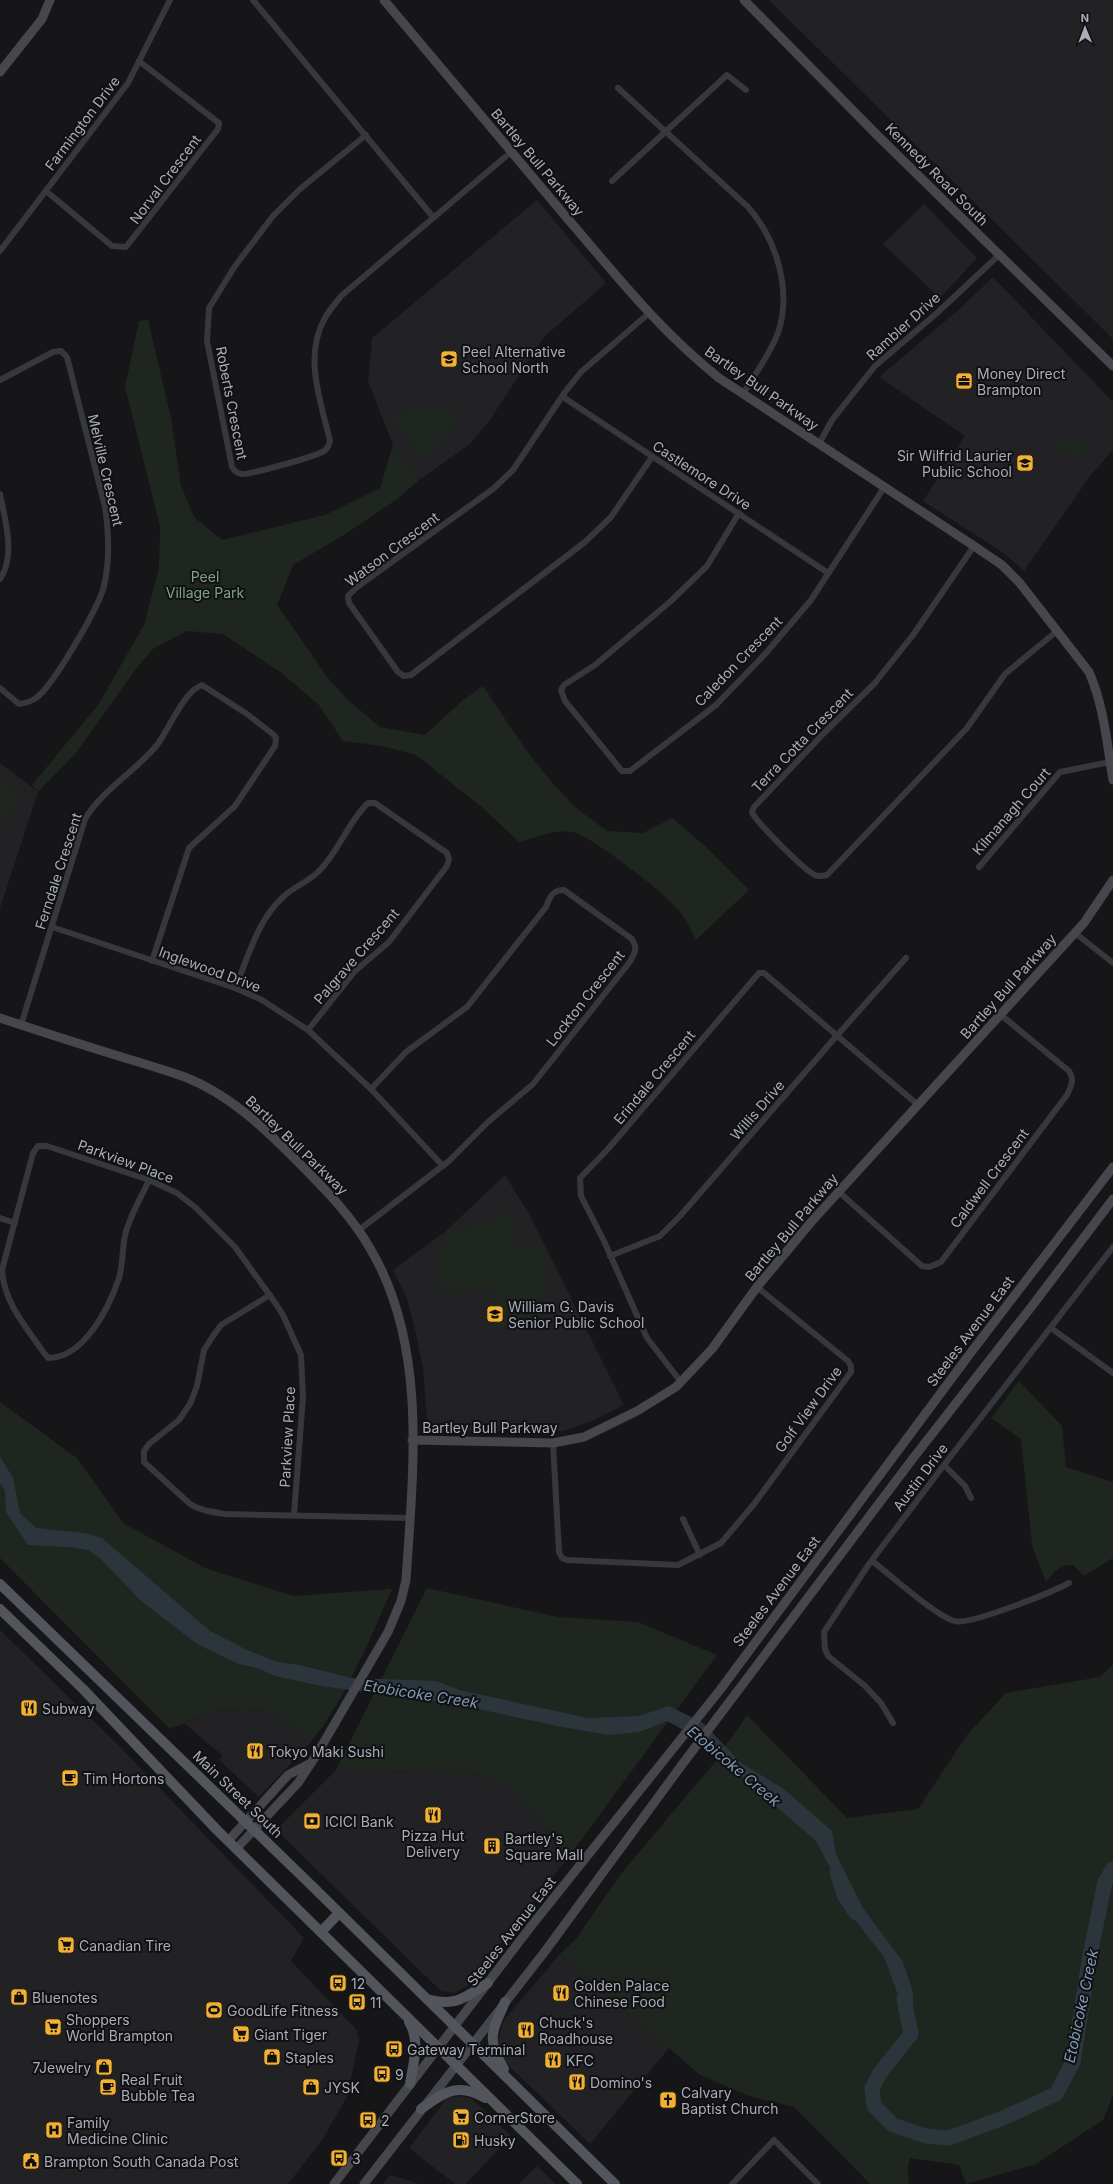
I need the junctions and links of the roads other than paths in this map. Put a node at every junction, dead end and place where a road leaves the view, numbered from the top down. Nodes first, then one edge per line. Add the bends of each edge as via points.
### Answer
1 (50, 0) edge
2 (170, 0) edge
3 (253, 0) edge
4 (384, 0) edge
5 (744, 0) edge
6 (139, 61) junction
7 (0, 72) edge
8 (618, 88) dead end
9 (746, 90) dead end
10 (665, 131) junction
11 (366, 135) junction
12 (511, 152) junction
13 (612, 181) dead end
14 (46, 191) junction
15 (433, 216) junction
16 (0, 251) edge
17 (999, 255) junction
18 (648, 314) junction
19 (1113, 366) edge
20 (0, 380) edge
21 (743, 394) junction
22 (563, 397) junction
23 (819, 444) junction
24 (652, 457) junction
25 (885, 486) junction
26 (0, 494) edge
27 (739, 513) junction
28 (3, 534) edge
29 (974, 546) junction
30 (828, 573) junction
31 (0, 579) edge
32 (1057, 631) junction
33 (0, 688) edge
34 (1110, 762) junction
35 (1113, 780) edge
36 (979, 867) dead end
37 (1113, 880) edge
38 (52, 926) junction
39 (1075, 933) junction
40 (906, 958) dead end
41 (152, 960) junction
42 (1113, 963) edge
43 (235, 988) junction
44 (1000, 1015) junction
45 (0, 1018) edge
46 (21, 1025) junction
47 (308, 1030) junction
48 (837, 1034) junction
49 (371, 1089) junction
50 (918, 1105) junction
51 (443, 1166) junction
52 (1113, 1167) edge
53 (149, 1180) junction
54 (839, 1192) junction
55 (1113, 1199) edge
56 (0, 1218) edge
57 (15, 1223) junction
58 (359, 1230) junction
59 (1113, 1247) edge
60 (610, 1256) junction
61 (758, 1287) junction
62 (270, 1295) junction
63 (1051, 1328) junction
64 (1113, 1373) edge
65 (681, 1382) junction
66 (412, 1440) junction
67 (553, 1443) junction
68 (944, 1465) junction
69 (971, 1498) dead end
70 (294, 1514) junction
71 (410, 1518) junction
72 (683, 1520) dead end
73 (700, 1555) junction
74 (872, 1561) junction
75 (1070, 1583) dead end
76 (0, 1584) edge
77 (0, 1609) edge
78 (893, 1723) dead end
79 (310, 1764) junction
80 (246, 1821) junction
81 (254, 1830) junction
82 (228, 1841) junction
83 (236, 1849) junction
84 (339, 1913) junction
85 (321, 1932) junction
86 (488, 1983) junction
87 (425, 1998) junction
88 (505, 2002) junction
89 (404, 2016) junction
90 (454, 2026) junction
91 (472, 2044) junction
92 (438, 2048) junction
93 (456, 2065) junction
94 (512, 2083) junction
95 (410, 2084) junction
96 (497, 2106) junction
97 (421, 2109) junction
98 (334, 2184) edge
99 (364, 2184) edge
100 (577, 2184) edge
101 (615, 2184) edge
102 (732, 2184) edge
103 (818, 2184) edge

1 - 7 street via 42,19
2 - 6 street, Farmington Drive
3 - 11 street
4 - 12 street, Bartley Bull Parkway
5 - 17 street, Kennedy Road South
6 - 14 street, Farmington Drive via 128,83
6 - 14 street, Norval Crescent via 219,123 218,129 126,247 112,246
8 - 10 street
9 - 10 street via 727,75
10 - 13 street
10 - 21 street via 758,218 780,265 783,307 781,322 777,334
11 - 15 street
11 - 15 street, Roberts Crescent via 300,189 273,216 235,266 209,308 207,341 235,472 254,472 313,456 328,447 330,441 314,374 314,348 324,319 341,296
12 - 15 street, Roberts Crescent
12 - 18 street, Bartley Bull Parkway
14 - 16 street, Farmington Drive
17 - 19 street, Kennedy Road South
17 - 23 street, Rambler Drive via 875,366 832,420
18 - 21 street, Bartley Bull Parkway via 687,352
18 - 22 street, Watson Crescent via 581,372
20 - 33 street, Melville Crescent via 53,352 61,352 66,357 105,507 109,533 109,560 104,588 93,615 51,682 29,702 19,704
21 - 23 street, Bartley Bull Parkway
22 - 24 street, Castlemore Drive
22 - 24 street, Watson Crescent via 513,470 492,490 348,596 349,603 398,672 404,676 411,675 585,542 611,517
23 - 25 street, Bartley Bull Parkway
24 - 27 street, Castlemore Drive
25 - 29 street, Bartley Bull Parkway
25 - 30 street, Caledon Crescent
26 - 28 street
27 - 30 street, Castlemore Drive
27 - 30 street, Caledon Crescent via 707,566 671,601 595,665 564,685 561,690 565,701 622,771 630,770 639,764 716,705 766,653 811,600
28 - 31 street via 6,565
29 - 32 street, Bartley Bull Parkway via 1002,565 1019,582
29 - 32 street, Terra Cotta Crescent via 913,635 874,684 824,732 754,807 752,812 759,824 809,871 820,876 827,875 967,728 1005,674
32 - 34 street, Bartley Bull Parkway via 1089,672 1096,688
34 - 35 street, Bartley Bull Parkway
34 - 36 street, Kilmanagh Court via 1060,772
37 - 39 street, Bartley Bull Parkway
38 - 41 street, Inglewood Drive
38 - 41 street, Ferndale Crescent via 85,819 94,805 157,745 192,690 202,685 274,735 275,746 235,806 189,848
38 - 46 street, Ferndale Crescent
39 - 42 street
39 - 44 street, Bartley Bull Parkway
40 - 48 street, Willis Drive
41 - 43 street, Inglewood Drive
43 - 47 street, Inglewood Drive via 262,1000
43 - 47 street, Palgrave Crescent via 264,920 283,897 318,872 363,808 368,803 375,803 447,853 447,866 389,942 355,971
44 - 50 street, Bartley Bull Parkway
44 - 54 street, Caldwell Crescent via 1069,1071 1072,1083 1066,1095 941,1262 929,1267 922,1266
45 - 46 street, Bartley Bull Parkway
46 - 58 street, Bartley Bull Parkway via 186,1077 231,1100 258,1122 310,1174
47 - 49 street, Inglewood Drive
48 - 50 street, Erindale Crescent
48 - 60 street, Willis Drive via 660,1236
48 - 60 street, Erindale Crescent via 764,973 759,972 608,1150 580,1178 581,1196
49 - 51 street, Inglewood Drive
49 - 51 street, Lockton Crescent via 406,1052 467,1007 557,890 564,890 632,939 636,952 629,963 533,1084 488,1122
50 - 54 street, Bartley Bull Parkway
51 - 58 street, Lockton Crescent
52 - 86 street, Steeles Avenue East via 669,1757
53 - 57 street, Parkview Place via 47,1146 38,1146 33,1153
53 - 57 street via 125,1235 119,1277 103,1316 86,1337 66,1355 48,1358 12,1306 3,1286 2,1270
53 - 62 street, Parkview Place via 177,1193 196,1208 235,1247
54 - 61 street, Bartley Bull Parkway
55 - 88 street via 914,1457
56 - 57 street
58 - 66 street, Bartley Bull Parkway via 388,1284 403,1328 409,1357
59 - 63 street, Austin Drive
60 - 65 street, Erindale Crescent via 647,1338
61 - 65 street, Bartley Bull Parkway via 712,1349
61 - 73 street, Golf View Drive via 848,1361 851,1372 754,1504 721,1543
62 - 70 street, Parkview Place via 284,1315 301,1355 303,1396
62 - 70 street via 221,1325 204,1350 197,1386 190,1404 179,1420 149,1444 144,1452 144,1462 198,1509 226,1514
63 - 64 street
63 - 68 street, Austin Drive
65 - 67 street, Bartley Bull Parkway via 637,1412 590,1434
66 - 67 street, Bartley Bull Parkway
66 - 71 street, Bartley Bull Parkway
67 - 73 street, Golf View Drive via 559,1552 562,1558 678,1565
68 - 69 street via 965,1486
68 - 74 street, Austin Drive
70 - 71 street
71 - 79 street, Bartley Bull Parkway via 406,1580 401,1601 388,1632
72 - 73 street
74 - 75 street via 939,1613 955,1622 973,1619 1053,1592
74 - 78 street, Austin Drive via 829,1622 823,1641 828,1656 864,1685 881,1703
76 - 80 main road, Main Street South
77 - 82 main road via 83,1689
79 - 80 street via 288,1775
79 - 81 street, Bartley Bull Parkway via 298,1783
80 - 81 main road, Main Street South
80 - 82 street
81 - 83 street, Bartley Bull Parkway
81 - 84 main road, Main Street South
82 - 83 main road
83 - 85 main road
84 - 85 main road
84 - 87 main road, Main Street South
85 - 89 main road
86 - 87 main road via 451,2003
86 - 90 street, Steeles Avenue East
87 - 90 main road, Main Street South
88 - 91 street
88 - 94 main road via 492,2035 492,2044
89 - 92 main road
89 - 95 main road via 412,2028 416,2048
90 - 91 main road, Main Street South
90 - 92 street, Steeles Avenue East
91 - 93 street
91 - 94 main road, Main Street South
92 - 93 main road
92 - 95 street, Steeles Avenue East
93 - 96 main road
93 - 97 street
94 - 101 main road, Main Street South
95 - 98 street, Steeles Avenue East
96 - 97 main road via 477,2094 460,2089 439,2095
96 - 100 main road
97 - 99 street
102 - 103 street via 774,2140

